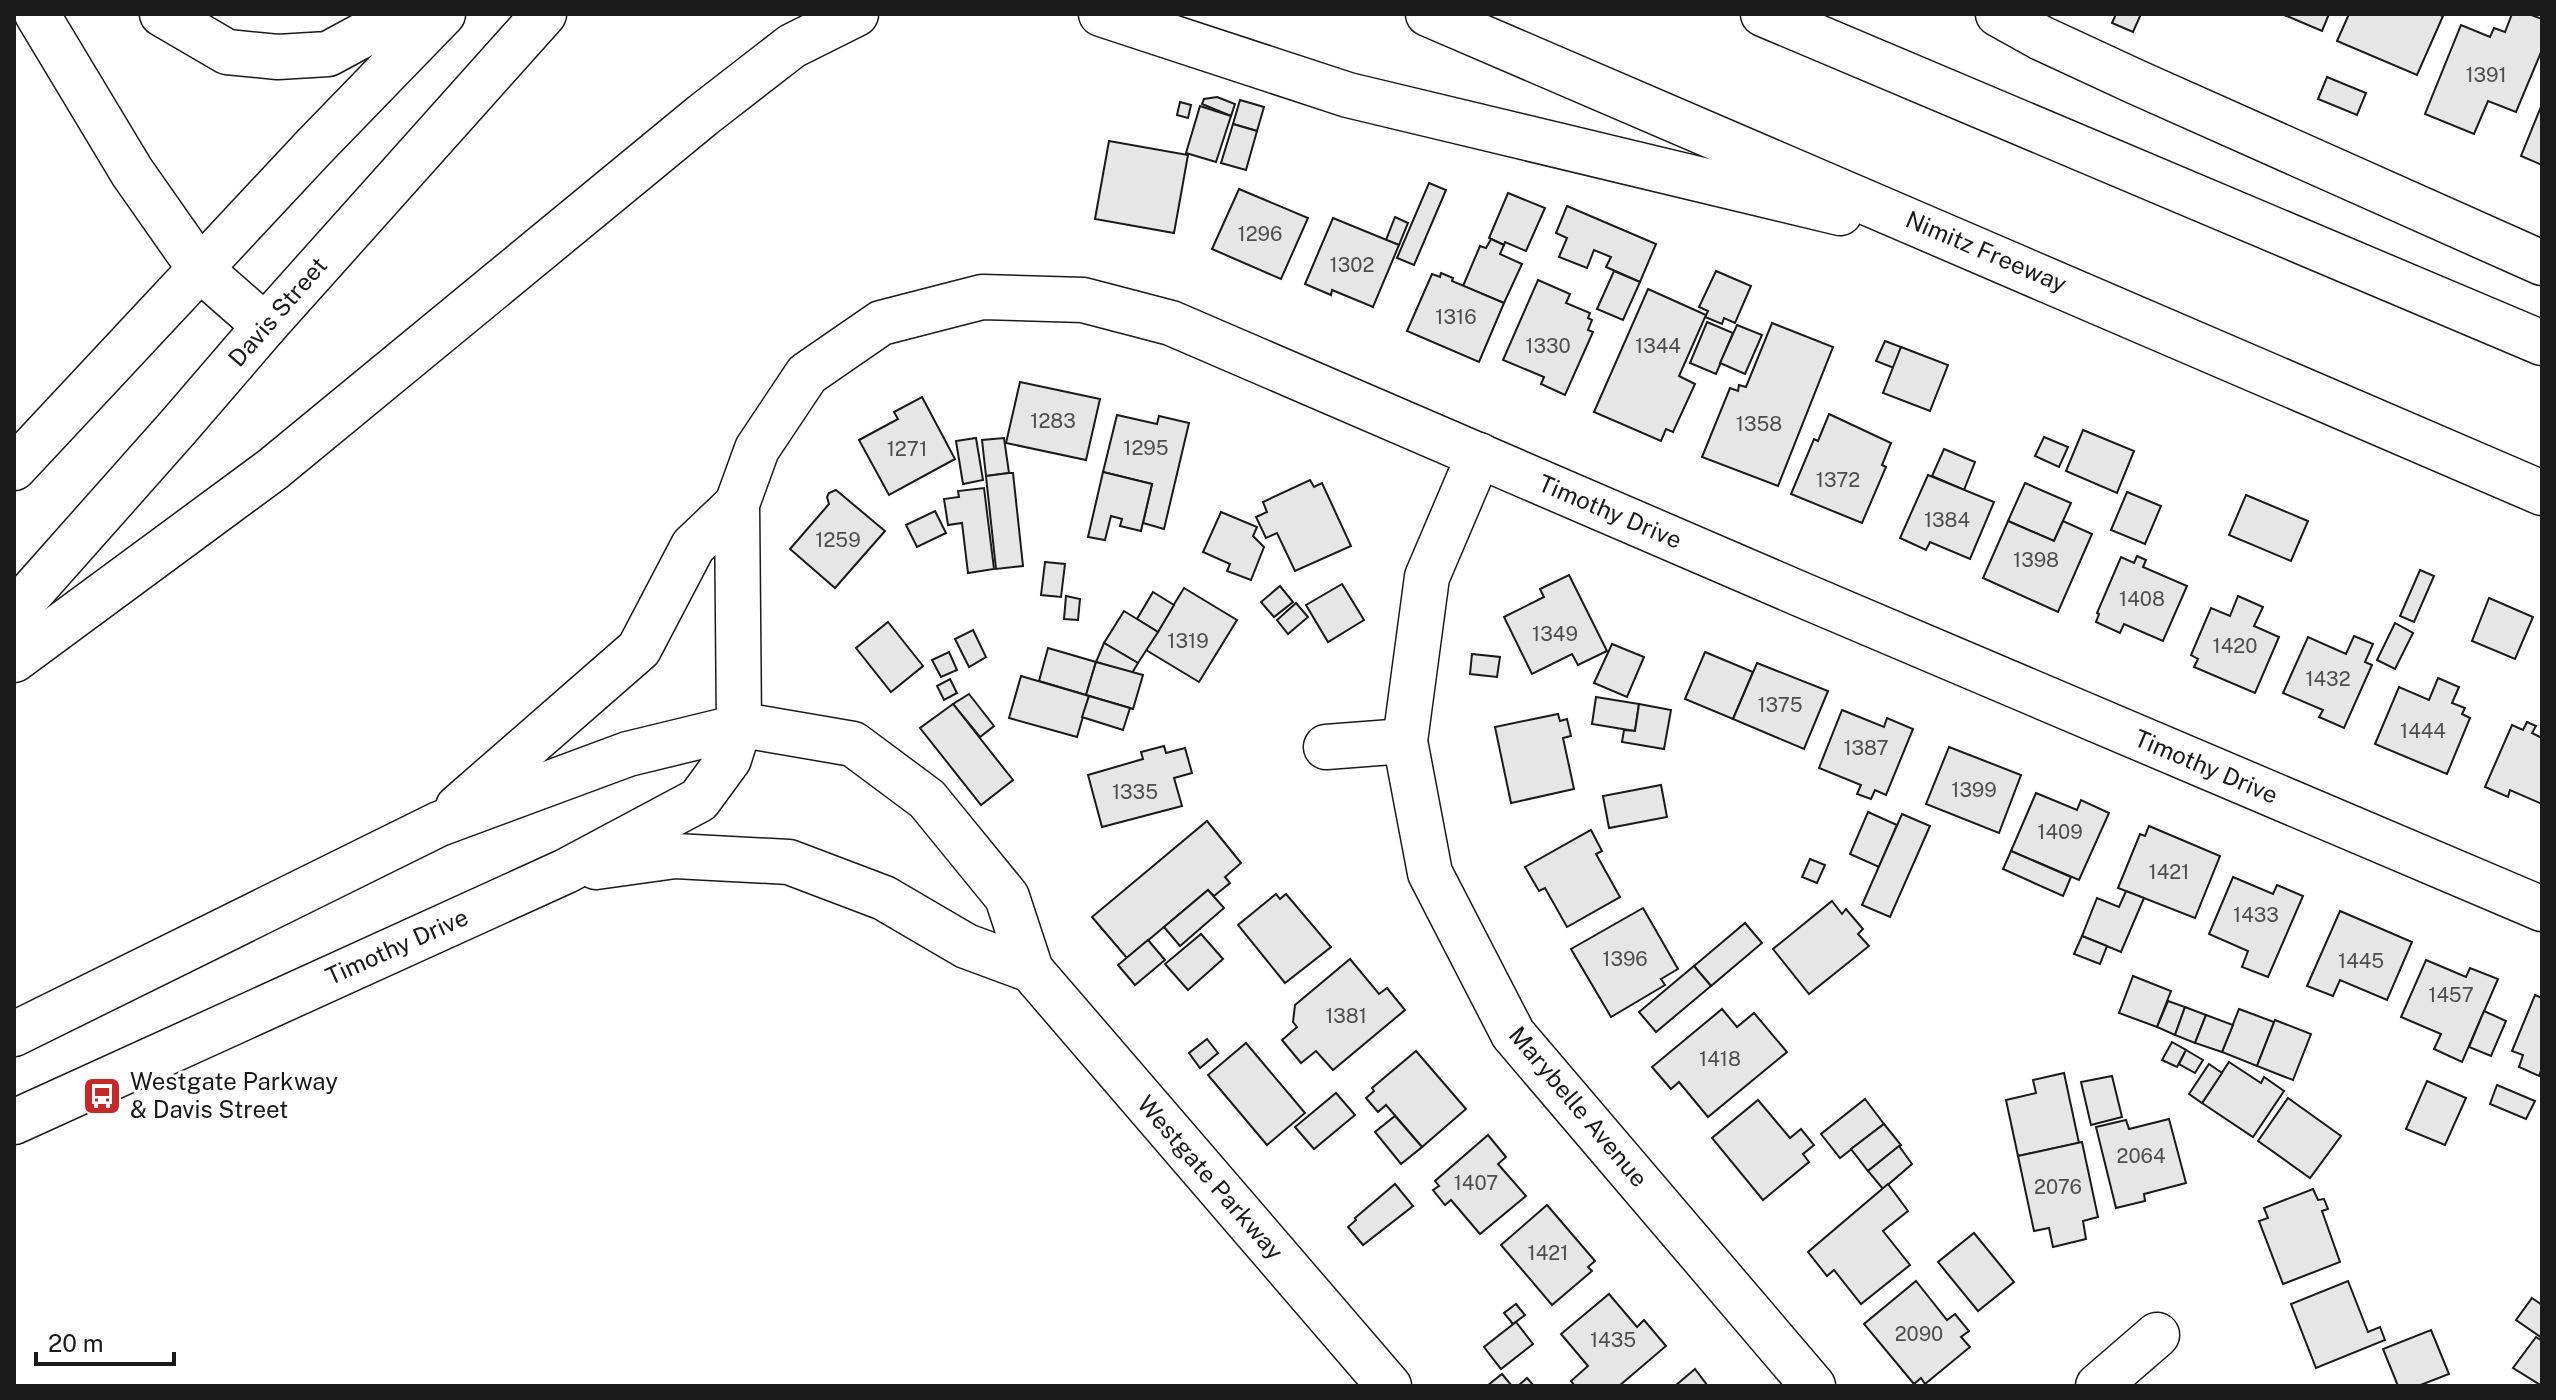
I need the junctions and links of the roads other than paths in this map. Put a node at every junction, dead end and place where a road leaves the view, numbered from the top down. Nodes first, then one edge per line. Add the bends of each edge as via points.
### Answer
1 (37, 14) edge
2 (162, 14) edge
3 (402, 14) edge
4 (443, 14) edge
5 (544, 14) edge
6 (856, 14) edge
7 (1101, 14) edge
8 (1428, 14) edge
9 (1763, 14) edge
10 (1998, 14) edge
11 (1963, 242) junction
12 (2542, 263) edge
13 (200, 269) junction
14 (265, 326) junction
15 (2542, 343) edge
16 (1479, 455) junction
17 (14, 468) edge
18 (2542, 493) edge
19 (737, 504) junction
20 (14, 612) edge
21 (14, 660) edge
22 (739, 727) junction
23 (1405, 741) junction
24 (1326, 747) dead end
25 (439, 824) junction
26 (566, 871) junction
27 (2542, 909) edge
28 (1031, 970) junction
29 (14, 1034) edge
30 (14, 1122) edge
31 (2157, 1335) dead end
32 (1389, 1386) edge
33 (1813, 1386) edge
34 (2098, 1386) edge

1 - 13 main road via 132,172
2 - 3 main road via 227,52 278,57 328,54
4 - 13 main road
5 - 14 main road, Davis Street
6 - 21 main road via 792,46 273,469
7 - 11 main road via 1348,95
8 - 11 main road, Nimitz Freeway
9 - 15 main road
10 - 12 main road via 2150,88
11 - 18 main road, Nimitz Freeway
13 - 14 main road
13 - 17 main road
14 - 20 main road, Davis Street
16 - 19 main road, Timothy Drive via 1171,323 1083,300 982,297 881,323 807,374 757,449
16 - 23 main road, Marybelle Avenue via 1427,577
16 - 27 main road, Timothy Drive
19 - 22 main road, Timothy Drive
19 - 25 main road, Timothy Drive via 693,546 639,649
22 - 25 main road, Timothy Drive via 628,754
22 - 26 main road, Timothy Drive via 729,759 699,800
22 - 28 main road, Westgate Parkway via 853,744 927,799 1007,897
23 - 24 main road
23 - 33 main road, Marybelle Avenue via 1430,873 1513,1034
25 - 29 main road, Timothy Drive
26 - 28 main road, Westgate Parkway via 675,856 789,862 884,898 966,946
26 - 30 main road, Timothy Drive
28 - 32 main road, Westgate Parkway
31 - 34 main road

